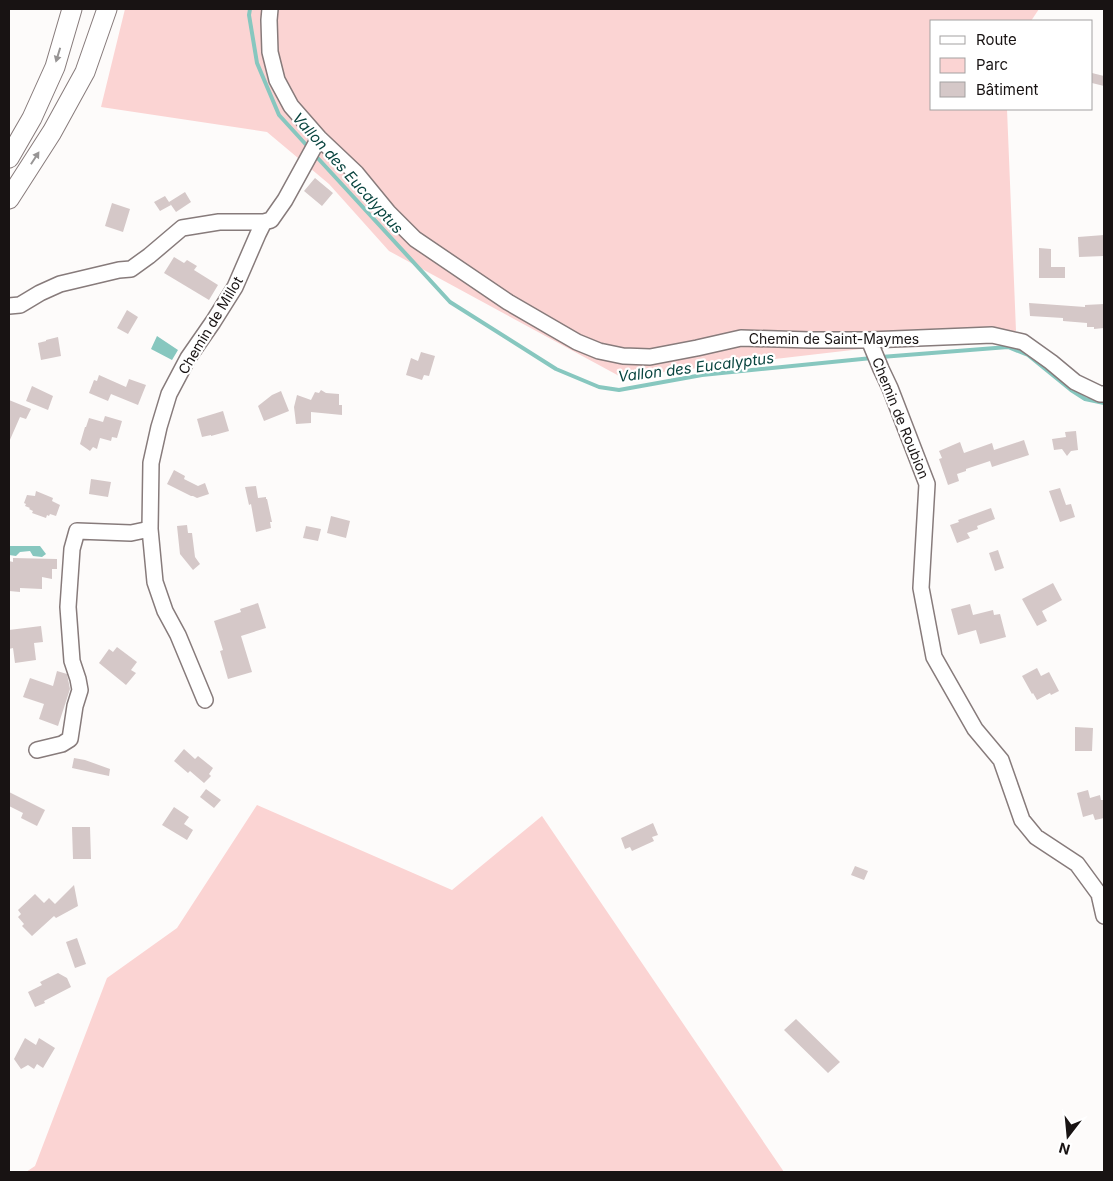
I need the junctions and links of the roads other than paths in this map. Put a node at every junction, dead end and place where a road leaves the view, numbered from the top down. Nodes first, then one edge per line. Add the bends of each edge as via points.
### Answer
1 (72, 9) edge
2 (107, 9) edge
3 (270, 9) edge
4 (317, 142) junction
5 (9, 158) edge
6 (9, 199) edge
7 (264, 222) junction
8 (9, 306) edge
9 (872, 346) junction
10 (1104, 394) edge
11 (150, 529) junction
12 (205, 700) dead end
13 (38, 750) dead end
14 (1104, 916) edge

1 -> 5 main road via 55,66 32,118
6 -> 2 main road via 85,72
3 - 4 street, Chemin de Saint-Maymes via 270,52 277,80
4 - 7 street, Chemin de Millot via 285,200 271,220
4 - 9 street, Chemin de Saint-Maymes via 356,173 415,239 508,302 577,342 599,351 650,357 741,338 842,339
7 - 8 street via 219,222 182,228 131,269 60,284 20,305
7 - 11 street, Chemin de Millot via 235,287 188,358 169,394 151,463
9 - 10 street, Chemin de Saint-Maymes via 992,335 1023,342 1075,382
9 - 14 street, Chemin de Roubion via 927,484 921,588 934,656 975,729 1001,760 1022,820 1036,837 1077,864 1099,894
11 - 12 street, Chemin de Millot via 155,582
11 - 13 street via 131,533 77,532 72,549 68,607 72,661 80,690 70,739

